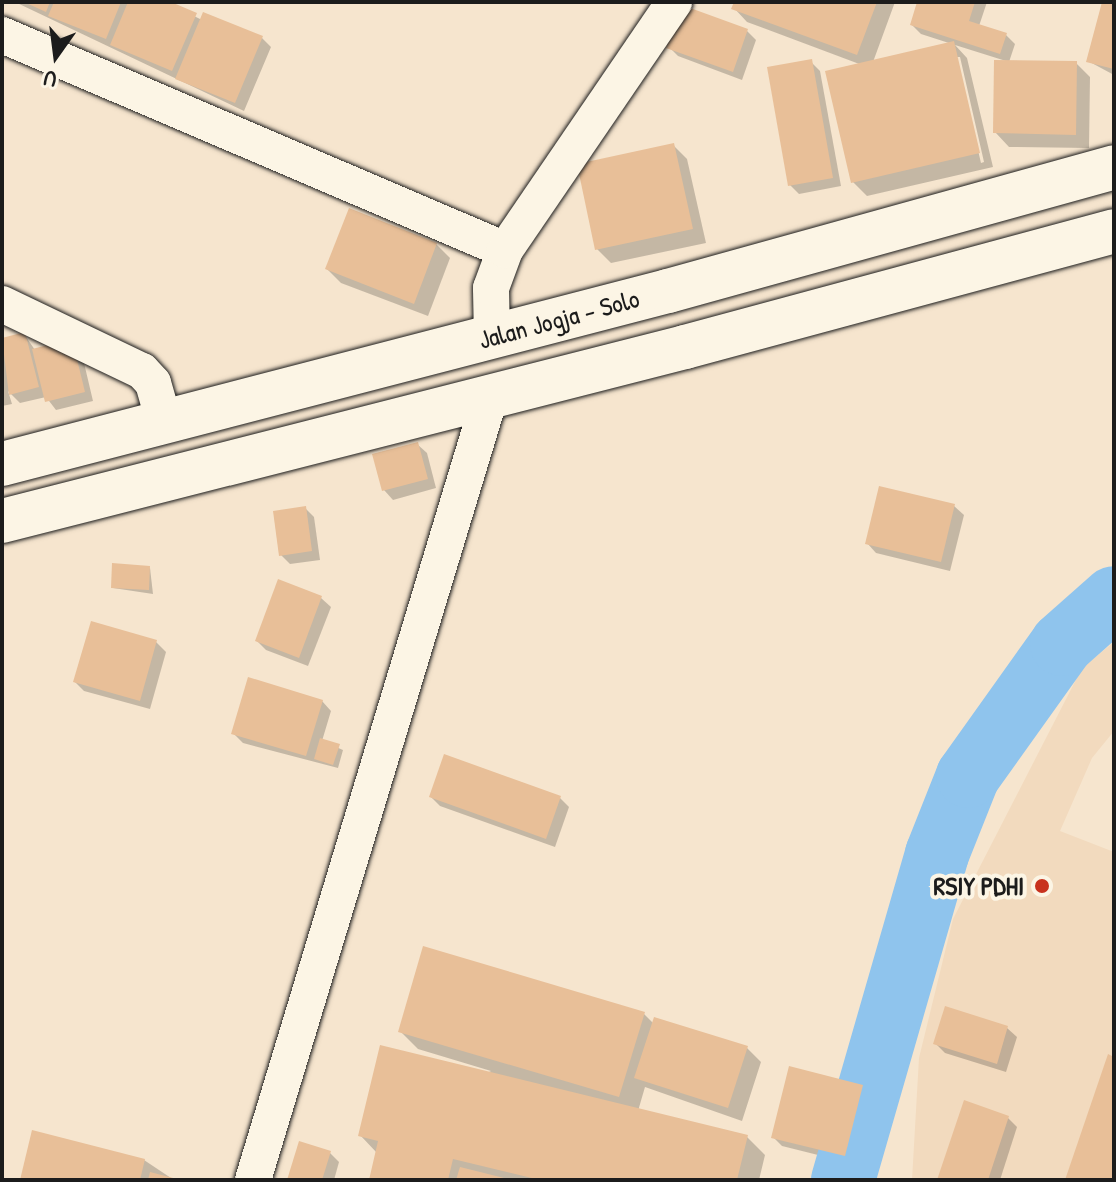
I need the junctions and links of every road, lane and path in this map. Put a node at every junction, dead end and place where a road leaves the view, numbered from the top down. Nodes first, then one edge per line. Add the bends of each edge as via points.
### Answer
1 (674, 2) edge
2 (2, 35) edge
3 (1114, 167) edge
4 (1114, 231) edge
5 (505, 250) junction
6 (668, 291) junction
7 (2, 304) edge
8 (492, 337) junction
9 (685, 347) junction
10 (490, 397) junction
11 (164, 421) junction
12 (2, 464) edge
13 (2, 521) edge
14 (253, 1180) edge

1 - 5 street
2 - 5 street
3 - 6 highway, Jalan Jogja - Solo
4 - 9 highway
5 - 8 street via 491,288
6 - 8 highway, Jalan Jogja - Solo
6 - 9 highway
7 - 11 street via 142,371 153,383
8 - 11 highway, Jalan Jogja - Solo
9 - 10 highway
10 - 13 highway
10 - 14 street
11 - 12 highway, Jalan Jogja - Solo

